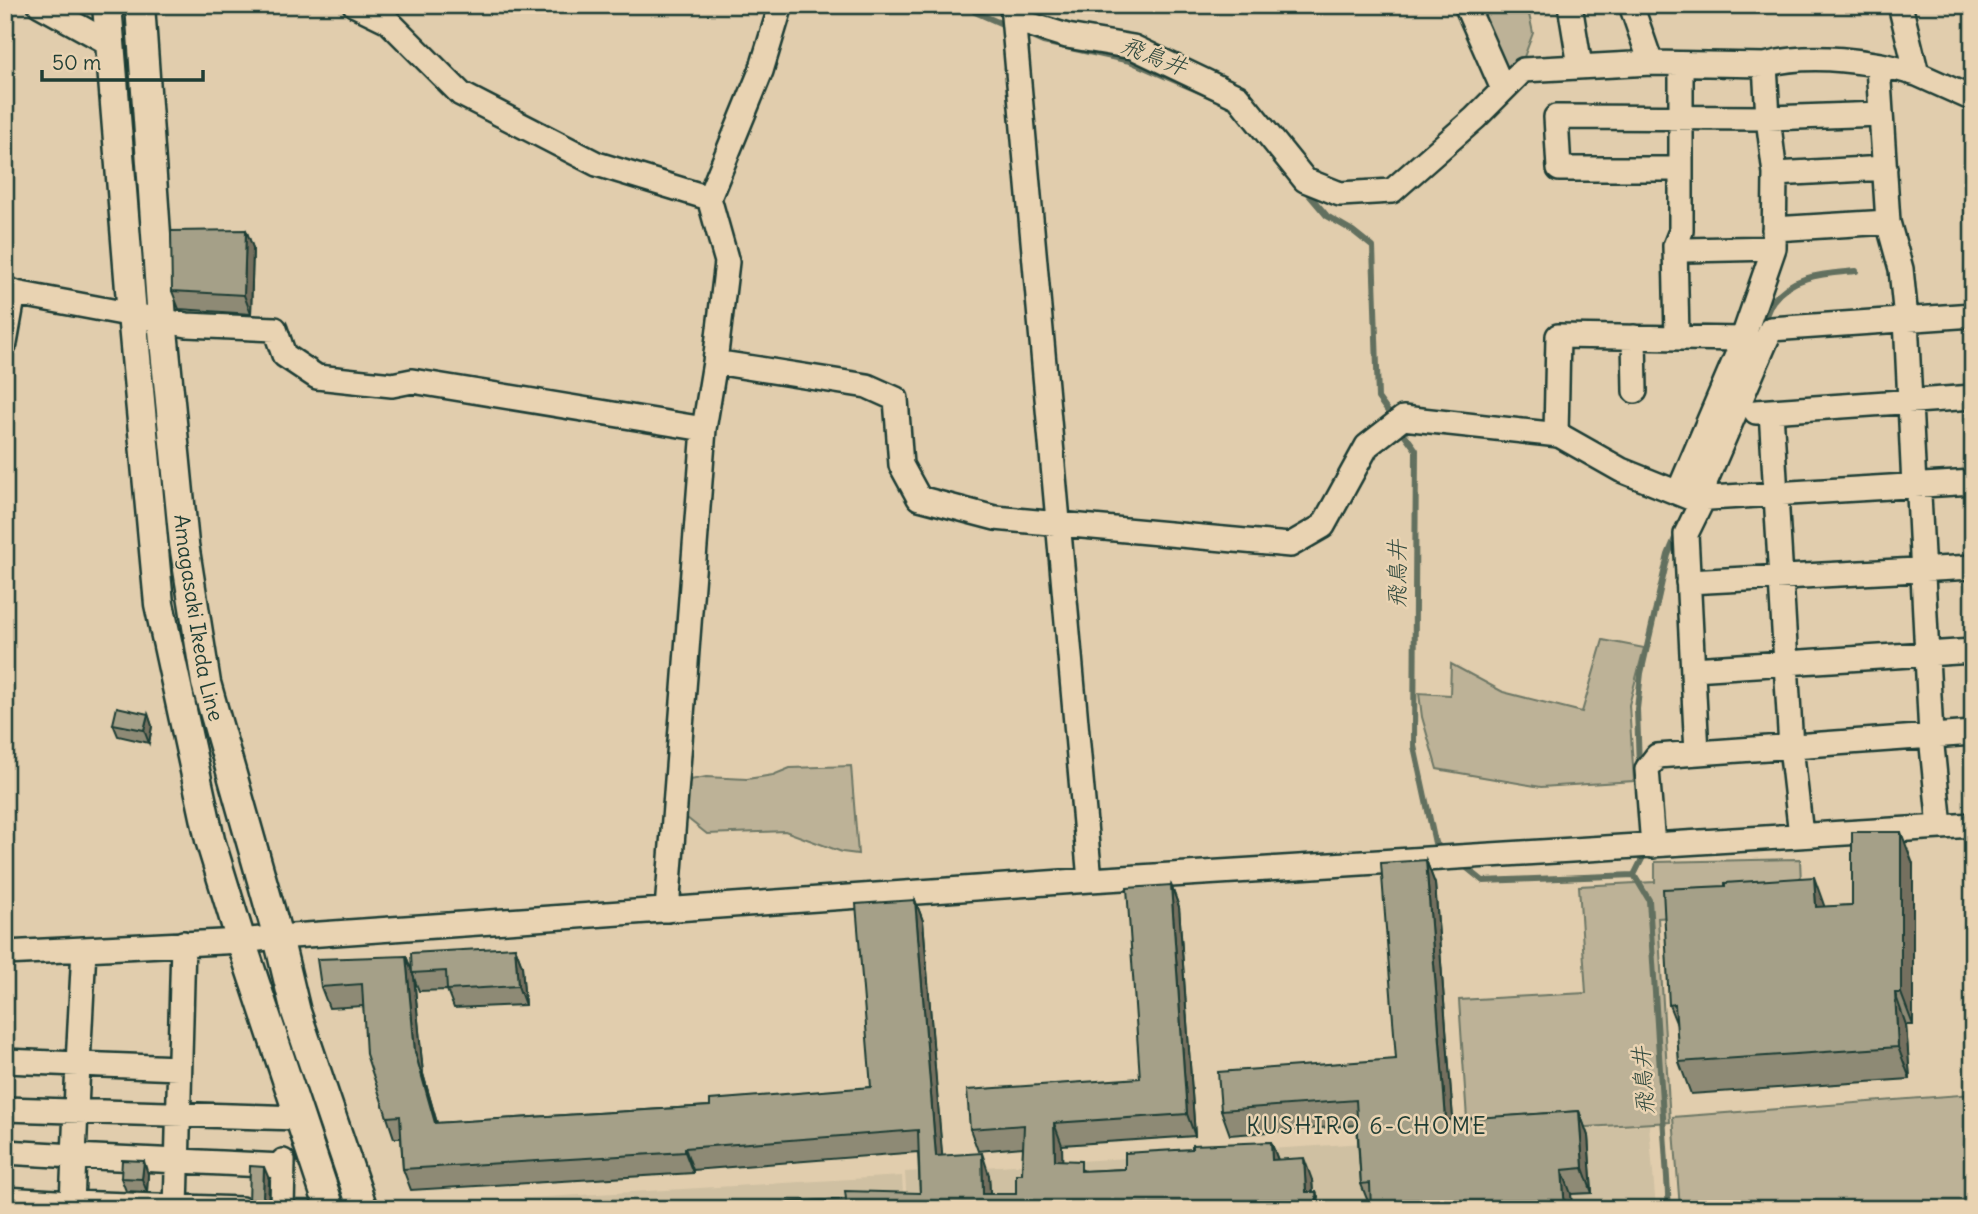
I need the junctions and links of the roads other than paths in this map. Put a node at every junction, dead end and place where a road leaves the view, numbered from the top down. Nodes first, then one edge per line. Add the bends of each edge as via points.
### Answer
1 (40, 5) edge
2 (107, 5) edge
3 (140, 5) edge
4 (355, 5) edge
5 (781, 5) edge
6 (1466, 5) edge
7 (1570, 5) edge
8 (1630, 5) edge
9 (1900, 5) edge
10 (1013, 11) edge
11 (109, 43) junction
12 (1651, 63) junction
13 (1681, 64) junction
14 (1765, 65) junction
15 (1580, 66) junction
16 (1878, 66) junction
17 (1917, 74) junction
18 (1503, 89) junction
19 (1973, 99) edge
20 (1881, 114) junction
21 (1681, 118) junction
22 (1768, 118) junction
23 (1885, 168) junction
24 (1681, 169) junction
25 (1775, 174) junction
26 (709, 198) junction
27 (1888, 222) junction
28 (1774, 239) junction
29 (1675, 246) junction
30 (10, 291) edge
31 (132, 314) junction
32 (1973, 315) edge
33 (1906, 319) junction
34 (162, 320) junction
35 (1634, 337) junction
36 (1677, 338) junction
37 (1743, 339) junction
38 (5, 343) edge
39 (715, 362) junction
40 (1635, 391) dead end
41 (1973, 397) edge
42 (1910, 402) junction
43 (1771, 411) junction
44 (1735, 413) junction
45 (704, 429) junction
46 (1556, 435) junction
47 (1973, 482) edge
48 (1914, 486) junction
49 (1678, 493) junction
50 (1775, 494) junction
51 (1703, 499) junction
52 (1057, 524) junction
53 (1973, 567) edge
54 (1923, 570) junction
55 (1780, 578) junction
56 (1688, 582) junction
57 (1973, 651) edge
58 (1927, 654) junction
59 (1786, 664) junction
60 (1693, 669) junction
61 (1973, 733) edge
62 (1931, 736) junction
63 (1791, 747) junction
64 (1697, 754) junction
65 (1973, 825) edge
66 (1940, 827) junction
67 (1801, 835) junction
68 (1653, 846) junction
69 (1090, 880) junction
70 (667, 910) junction
71 (278, 937) junction
72 (241, 941) junction
73 (183, 943) junction
74 (84, 949) junction
75 (5, 953) edge
76 (5, 1062) edge
77 (78, 1064) junction
78 (179, 1068) junction
79 (5, 1109) edge
80 (75, 1112) junction
81 (179, 1113) junction
82 (299, 1118) junction
83 (5, 1152) edge
84 (74, 1156) junction
85 (178, 1160) junction
86 (5, 1199) edge
87 (71, 1206) edge
88 (176, 1207) edge
89 (241, 1209) edge
90 (282, 1209) edge
91 (330, 1209) edge
92 (363, 1209) edge

1 - 11 street
2 - 11 main road, Amagasaki Ikeda Line
3 - 34 main road, Amagasaki Ikeda Line
4 - 26 street via 388,21 461,94 597,164
5 - 26 street via 761,71
6 - 18 street
7 - 15 street
8 - 12 street
9 - 17 street
10 - 18 street via 1028,24 1067,36 1133,47 1238,97 1305,180 1340,194 1392,191
10 - 52 street
11 - 31 main road, Amagasaki Ikeda Line
12 - 13 street
12 - 15 street
13 - 14 street
13 - 21 street
14 - 16 street via 1783,60 1852,60
14 - 22 street
15 - 18 street via 1523,70
16 - 17 street
16 - 20 street
17 - 19 street
20 - 22 street
20 - 23 street
21 - 22 street
21 - 24 street
21 - 24 street via 1556,117 1559,169
22 - 25 street
23 - 25 street
23 - 27 street
24 - 29 street via 1681,231
25 - 28 street
26 - 39 street via 727,262
27 - 28 street
27 - 33 street via 1901,270
28 - 29 street via 1686,250
28 - 37 street
29 - 36 street
30 - 31 street
30 - 38 street
31 - 34 street
31 - 72 main road, Amagasaki Ikeda Line via 159,604 210,840
32 - 33 street
33 - 42 street
33 - 44 street via 1771,329
34 - 45 street via 275,329 284,355 317,377 392,384 412,381
34 - 71 main road, Amagasaki Ikeda Line via 184,544 206,683
35 - 36 street
35 - 40 street
35 - 46 street via 1558,336
36 - 37 street
37 - 49 street
39 - 45 street
39 - 52 street via 867,386 896,399 901,465 919,498 995,518
41 - 42 street
42 - 43 street
42 - 48 street
43 - 44 street
43 - 50 street
44 - 51 street via 1706,480
45 - 70 street
46 - 49 street via 1621,470
46 - 52 street via 1403,418 1367,446 1323,526 1290,545
47 - 48 street
48 - 50 street
48 - 54 street via 1919,495
49 - 51 street
50 - 51 street
50 - 55 street
51 - 56 street via 1686,534
52 - 69 street
53 - 54 street
54 - 55 street
54 - 58 street
55 - 56 street
55 - 59 street
56 - 60 street
57 - 58 street
58 - 59 street
58 - 62 street
59 - 60 street
59 - 63 street
60 - 64 street
61 - 62 street
62 - 63 street
62 - 66 street
63 - 64 street
63 - 67 street
64 - 68 street via 1657,756 1647,769
65 - 66 street
66 - 67 street
67 - 68 street
68 - 69 street
69 - 70 street
70 - 71 street
71 - 72 street
71 - 92 main road, Amagasaki Ikeda Line via 296,1012
72 - 73 street
72 - 82 main road, Amagasaki Ikeda Line
73 - 74 street
73 - 78 street
74 - 75 street
74 - 77 street
76 - 77 street
77 - 78 street
77 - 80 street
78 - 81 street
79 - 80 street
80 - 81 street
80 - 84 street
81 - 82 street
81 - 85 street
82 - 91 main road, Amagasaki Ikeda Line
83 - 84 street
84 - 85 street
84 - 87 street
85 - 88 street
85 - 90 street via 283,1164
86 - 87 street
87 - 88 street
88 - 89 street

